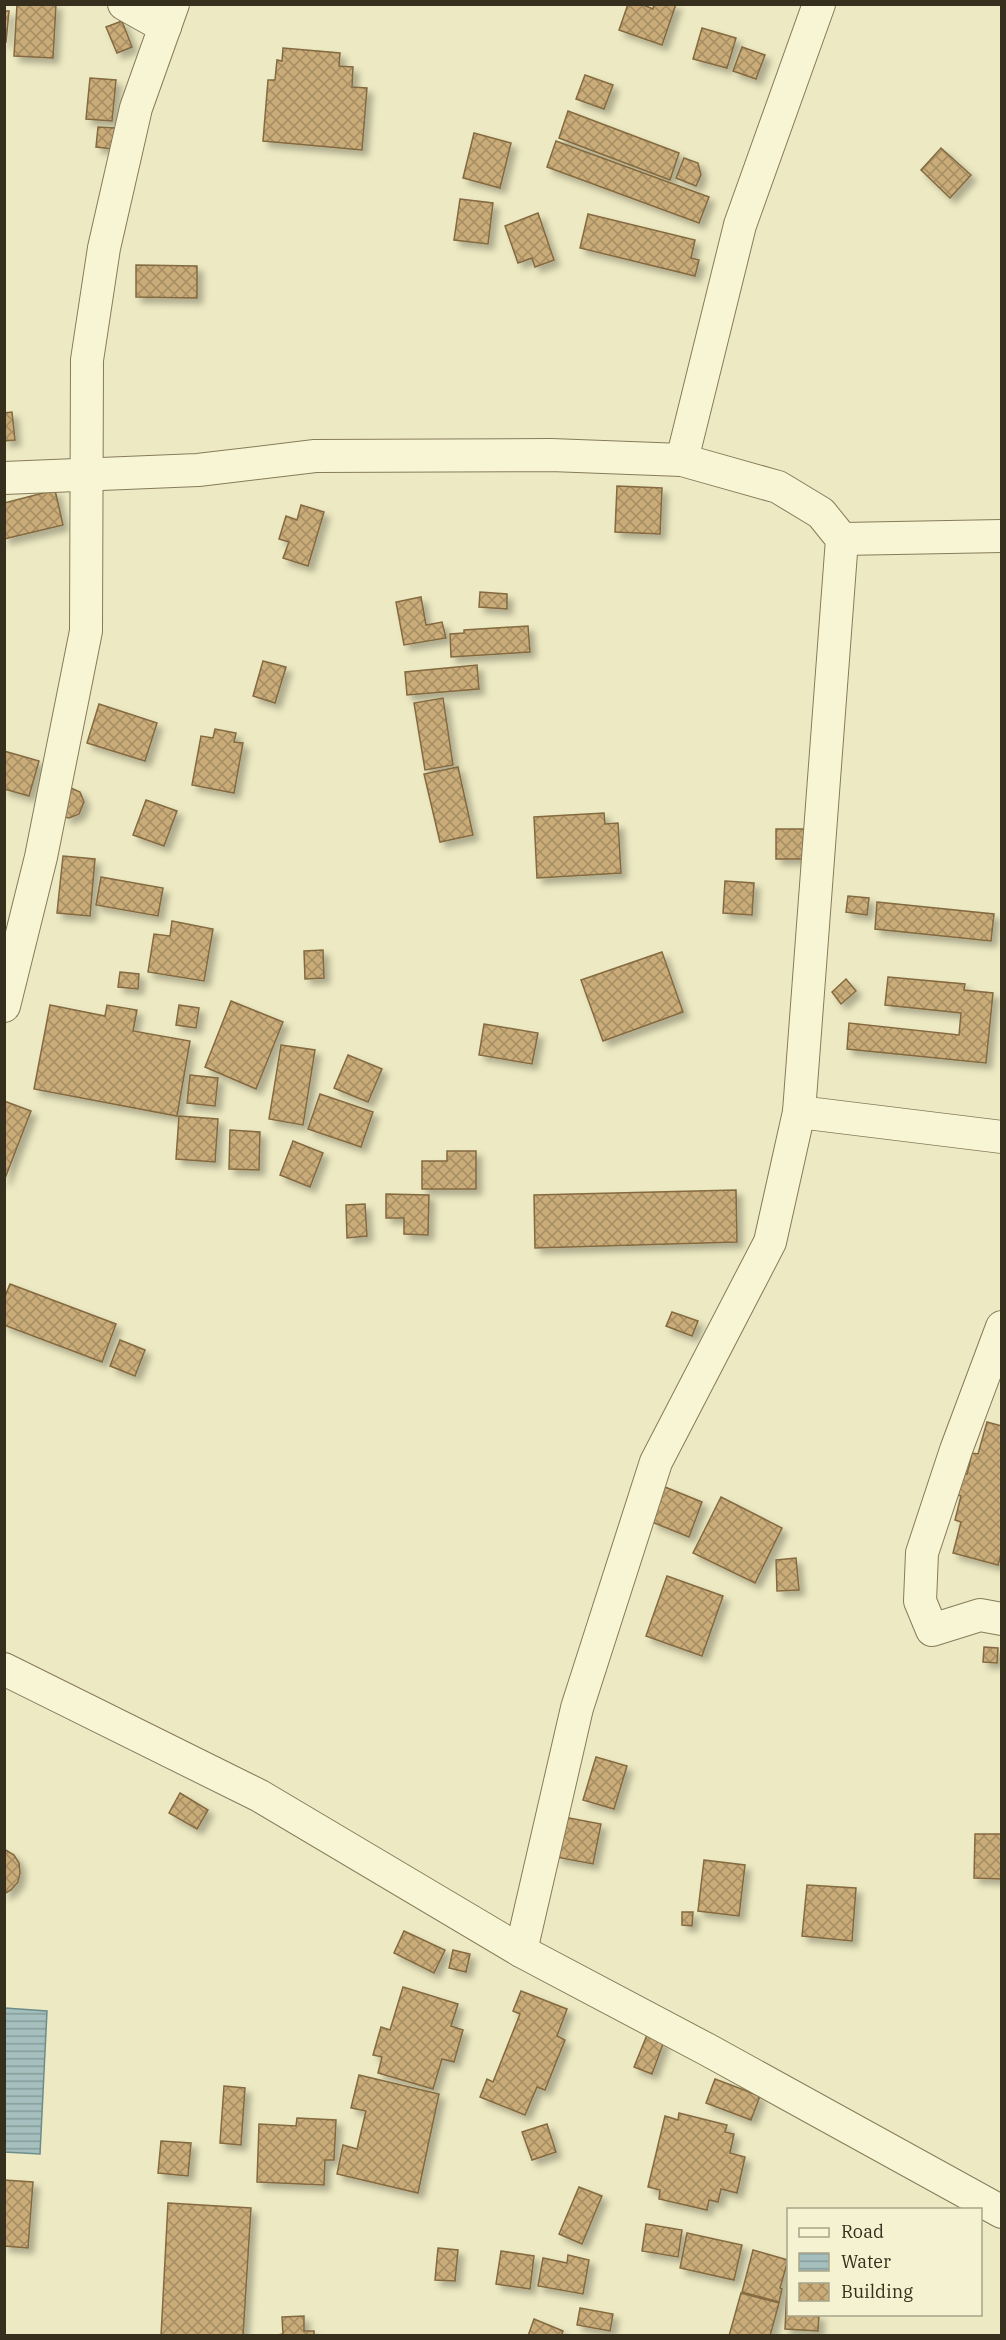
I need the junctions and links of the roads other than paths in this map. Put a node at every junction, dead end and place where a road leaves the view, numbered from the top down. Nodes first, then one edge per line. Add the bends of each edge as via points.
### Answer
1 (124, 4) edge
2 (819, 4) edge
3 (169, 16) edge
4 (682, 460) junction
5 (88, 475) junction
6 (4, 478) edge
7 (1002, 536) edge
8 (842, 539) junction
9 (4, 1006) edge
10 (799, 1112) junction
11 (1002, 1137) edge
12 (1002, 1327) edge
13 (1002, 1619) edge
14 (4, 1669) edge
15 (520, 1951) junction
16 (1002, 2212) edge

1 - 3 street
2 - 4 street via 740,225
3 - 5 street via 136,108 104,248 87,360
4 - 5 street via 551,455 315,456 198,470
4 - 8 street via 778,488 821,513
5 - 6 street
5 - 9 street via 86,631 41,857
7 - 8 street
8 - 10 street
10 - 11 street
10 - 15 street via 770,1242 656,1462 577,1708
12 - 13 street via 922,1553 920,1601 933,1630 980,1615
14 - 15 street via 260,1796
15 - 16 street

